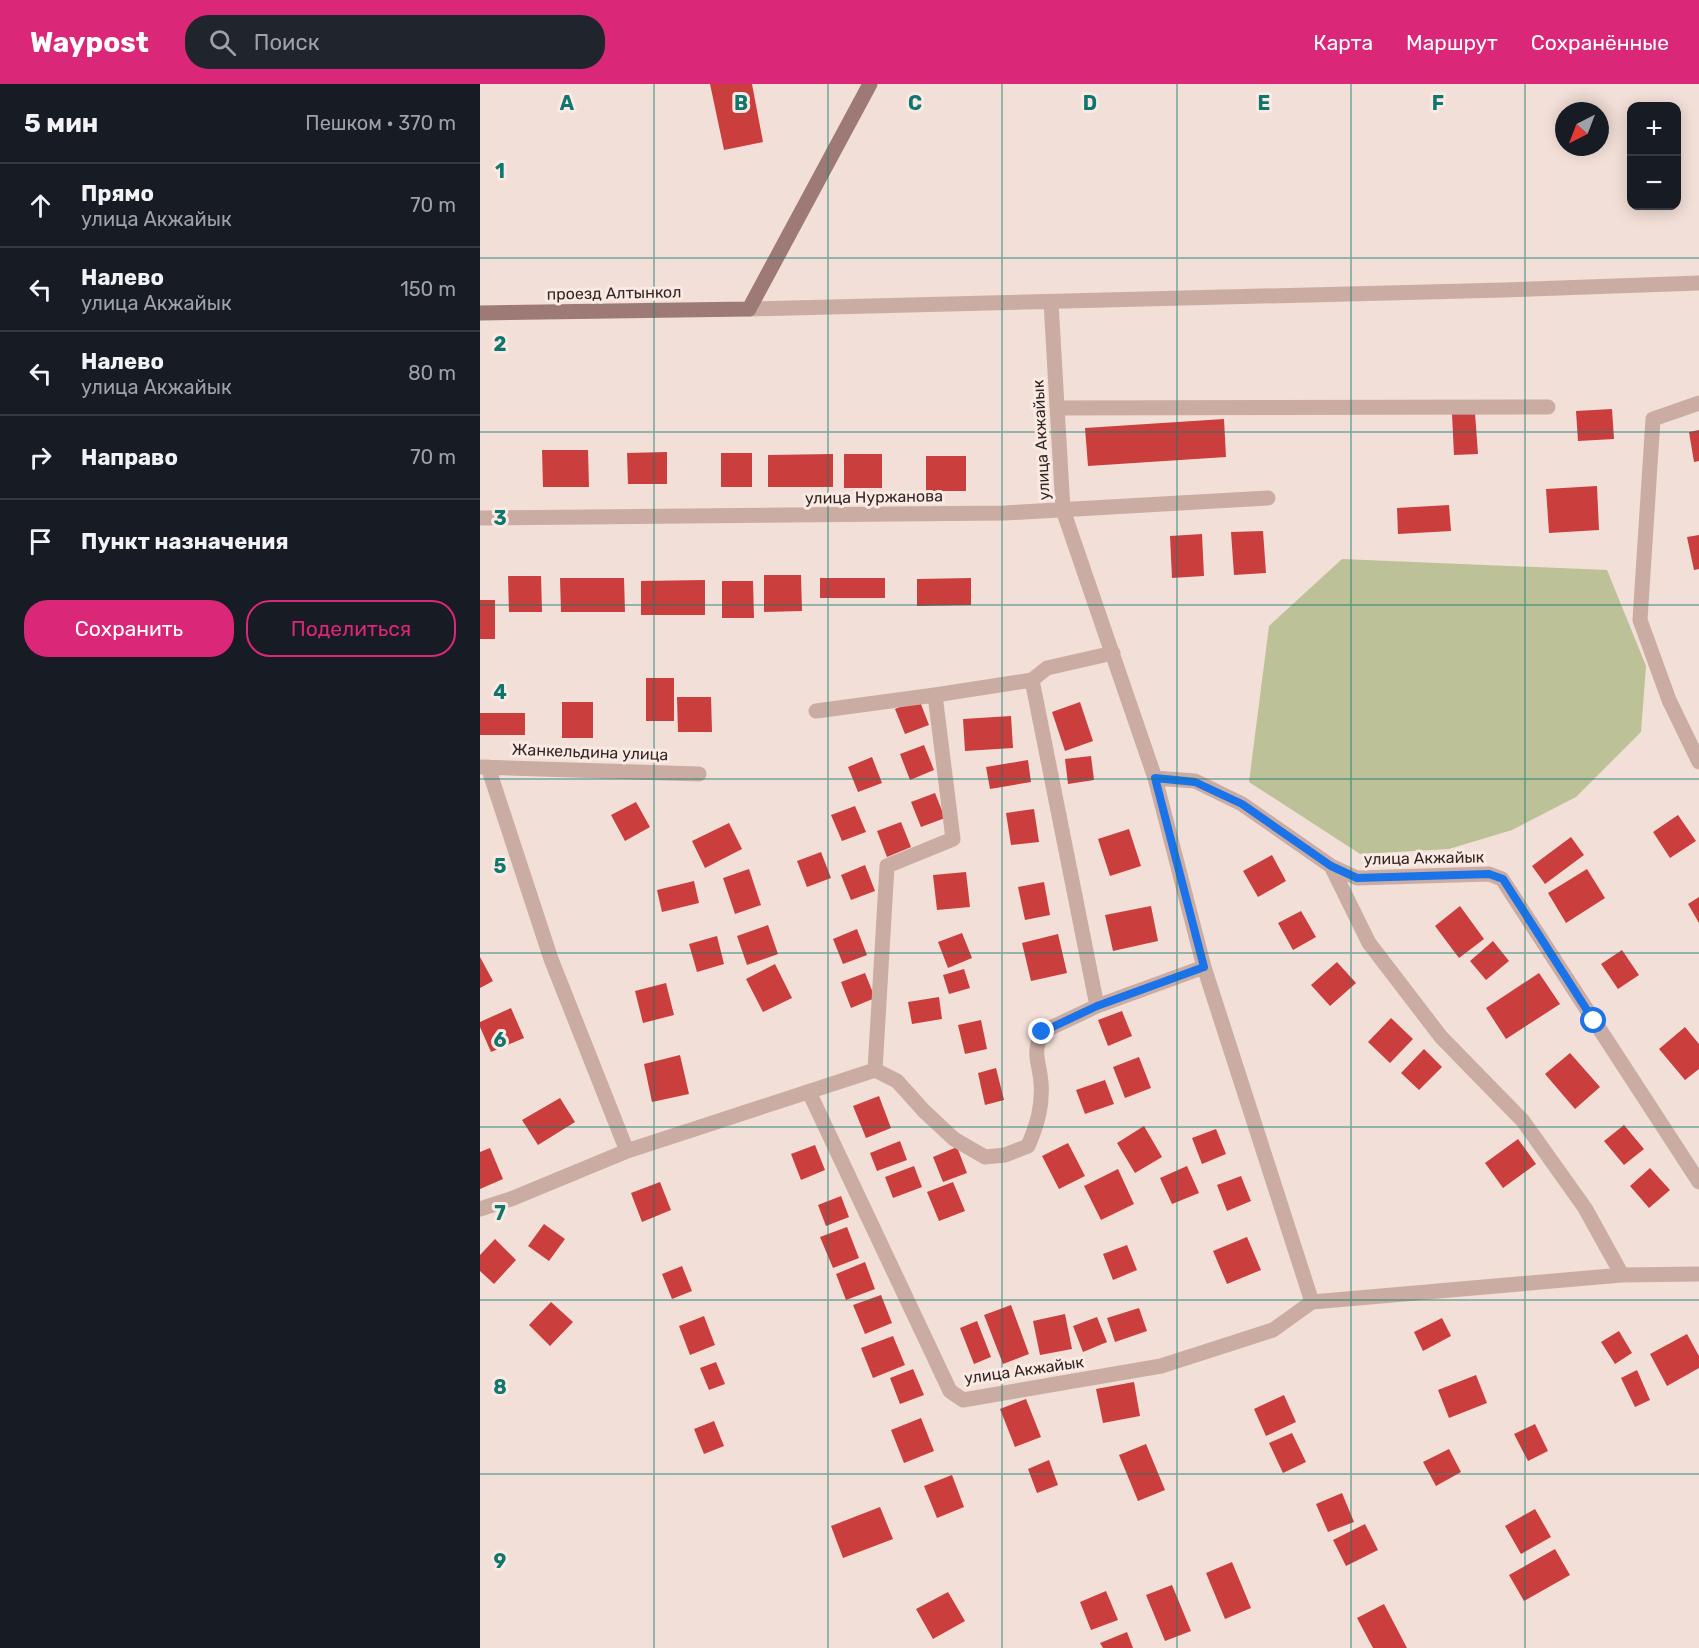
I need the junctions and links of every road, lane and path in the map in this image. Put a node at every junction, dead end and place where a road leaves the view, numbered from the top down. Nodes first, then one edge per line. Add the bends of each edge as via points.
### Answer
1 (870, 84) edge
2 (1699, 283) edge
3 (1051, 302) junction
4 (749, 309) junction
5 (480, 313) edge
6 (1699, 403) edge
7 (1548, 407) dead end
8 (1057, 408) junction
9 (1268, 498) dead end
10 (1063, 510) junction
11 (480, 519) edge
12 (1113, 653) junction
13 (1032, 680) junction
14 (935, 695) junction
15 (816, 711) dead end
16 (1699, 762) edge
17 (484, 767) edge
18 (699, 774) dead end
19 (1155, 778) junction
20 (1331, 866) junction
21 (1204, 967) junction
22 (1097, 1006) junction
23 (875, 1070) junction
24 (809, 1092) junction
25 (627, 1151) junction
26 (1699, 1182) edge
27 (480, 1209) edge
28 (1699, 1274) edge
29 (1622, 1275) junction
30 (1311, 1302) junction

1 - 4 main road
2 - 3 street
3 - 4 street
3 - 8 street, улица Акжайык
4 - 5 main road, проезд Алтынкол
6 - 16 street via 1653,419 1640,620
7 - 8 street
8 - 10 street, улица Акжайык
9 - 10 street, улица Нуржанова
10 - 11 street, улица Нуржанова
10 - 12 street, улица Акжайык
12 - 13 street via 1047,668
12 - 19 street, улица Акжайык
13 - 14 street
13 - 22 street
14 - 15 street
14 - 23 street via 953,839 887,866
17 - 18 street, Жанкельдина улица
17 - 25 street via 551,959
19 - 20 street, улица Акжайык via 1195,782 1242,804
19 - 21 street, улица Акжайык
20 - 26 street, улица Акжайык via 1357,878 1489,874 1503,879
20 - 29 street via 1369,943 1442,1036 1523,1121 1585,1208
21 - 22 street
21 - 30 street, улица Акжайык
22 - 23 street via 1042,1032 1035,1048 1041,1084 1039,1121 1028,1146 1005,1155 985,1157 954,1139 897,1081
23 - 24 street
24 - 25 street
24 - 30 street, улица Акжайык via 950,1391 963,1400 1161,1366 1273,1330
25 - 27 street
28 - 29 street
29 - 30 street

